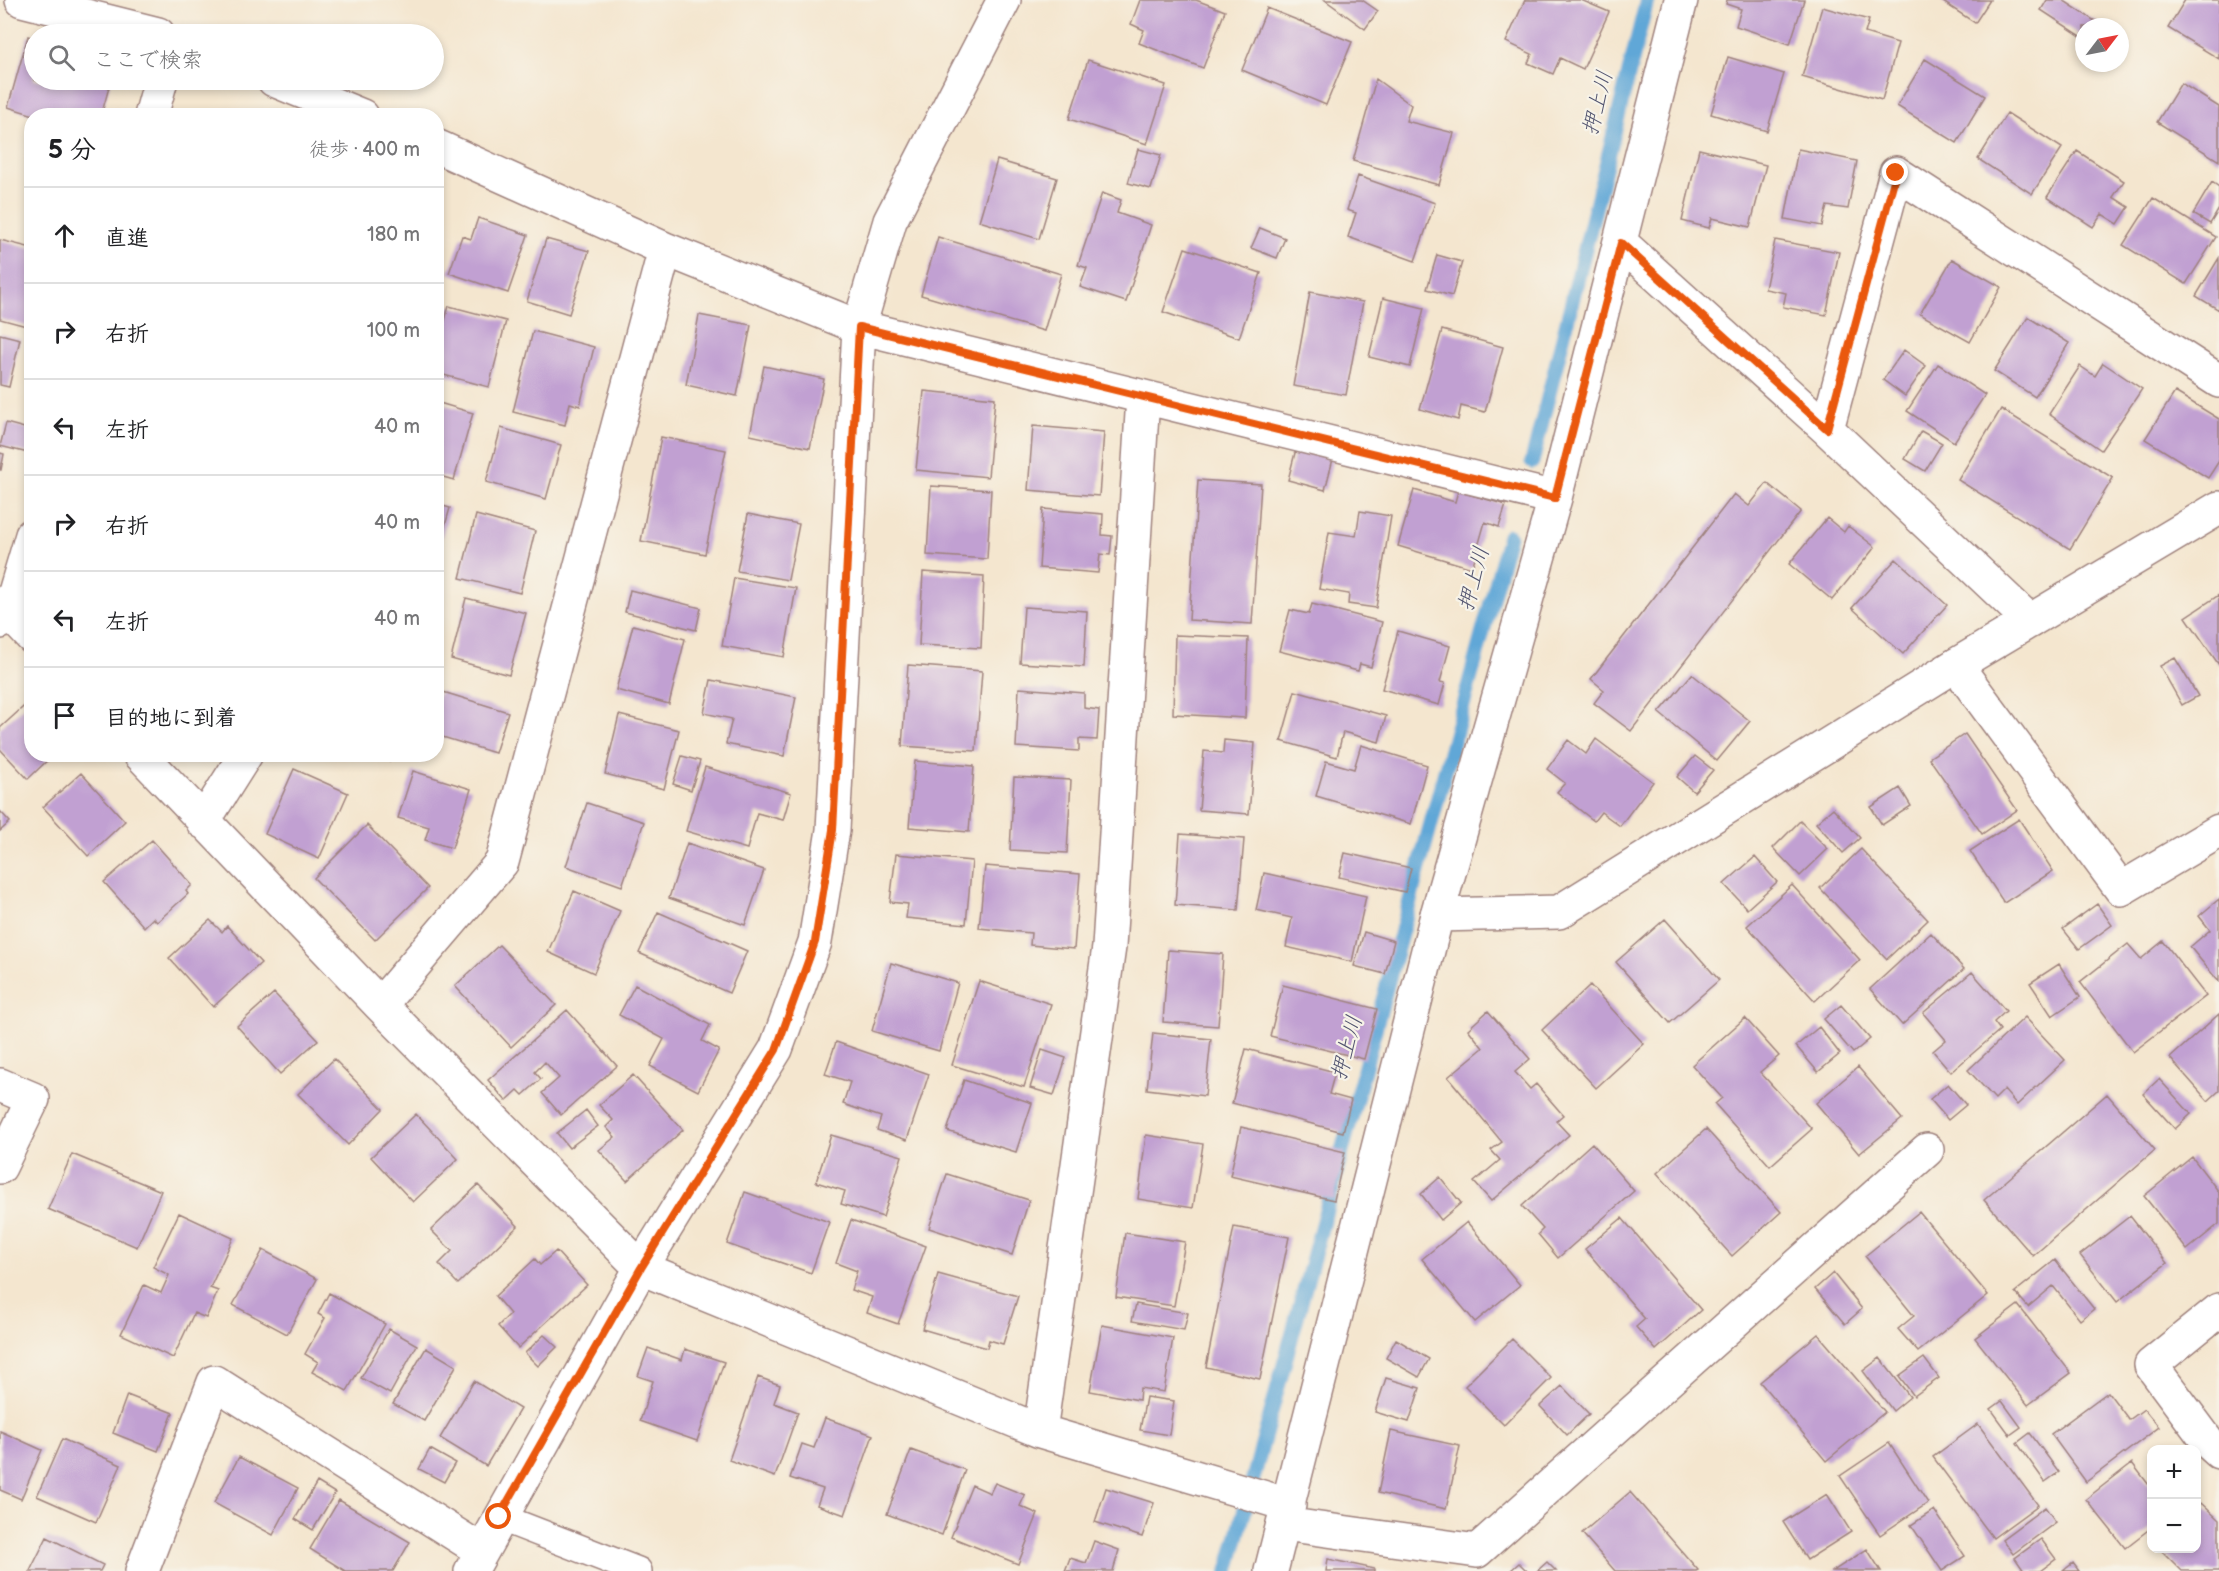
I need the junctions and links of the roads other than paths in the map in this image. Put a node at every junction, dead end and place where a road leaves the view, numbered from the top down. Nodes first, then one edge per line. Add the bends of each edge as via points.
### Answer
1 (22, 0) edge
2 (1004, 0) edge
3 (1680, 0) edge
4 (118, 24) edge
5 (158, 90) edge
6 (298, 90) edge
7 (153, 108) edge
8 (342, 108) edge
9 (444, 150) edge
10 (1621, 243) junction
11 (665, 249) junction
12 (859, 327) junction
13 (2219, 381) edge
14 (1143, 397) junction
15 (1827, 429) junction
16 (1555, 498) junction
17 (2219, 508) edge
18 (24, 557) edge
19 (3, 613) edge
20 (2030, 621) junction
21 (24, 631) edge
22 (1956, 665) junction
23 (147, 762) edge
24 (241, 762) edge
25 (203, 822) junction
26 (2219, 831) edge
27 (1437, 915) junction
28 (380, 1005) junction
29 (0, 1085) edge
30 (1927, 1150) dead end
31 (0, 1167) edge
32 (641, 1268) junction
33 (2219, 1310) edge
34 (1040, 1431) junction
35 (2219, 1452) edge
36 (1286, 1514) junction
37 (499, 1517) junction
38 (476, 1561) edge
39 (142, 1571) edge
40 (638, 1571) edge
41 (1272, 1571) edge

1 - 4 street
2 - 12 street via 890,221
3 - 10 street
5 - 7 street
6 - 8 street
9 - 11 street
10 - 15 street
10 - 16 street
11 - 12 street
11 - 28 street via 502,862
12 - 14 street
12 - 32 street via 833,830 815,942 776,1050
13 - 15 street via 1896,173
14 - 16 street
14 - 34 street via 1109,947
15 - 20 street
16 - 27 street
17 - 20 street
18 - 19 street
19 - 21 street
20 - 22 street
22 - 26 street via 2121,889
22 - 27 street via 1559,912
23 - 25 street
24 - 25 street
25 - 28 street
27 - 36 street
28 - 32 street
29 - 31 street via 33,1099
30 - 36 street via 1477,1551
32 - 34 street
32 - 37 street
33 - 35 street via 2151,1365
34 - 36 street
36 - 41 street
37 - 38 street
37 - 40 lane
38 - 39 street via 214,1382

